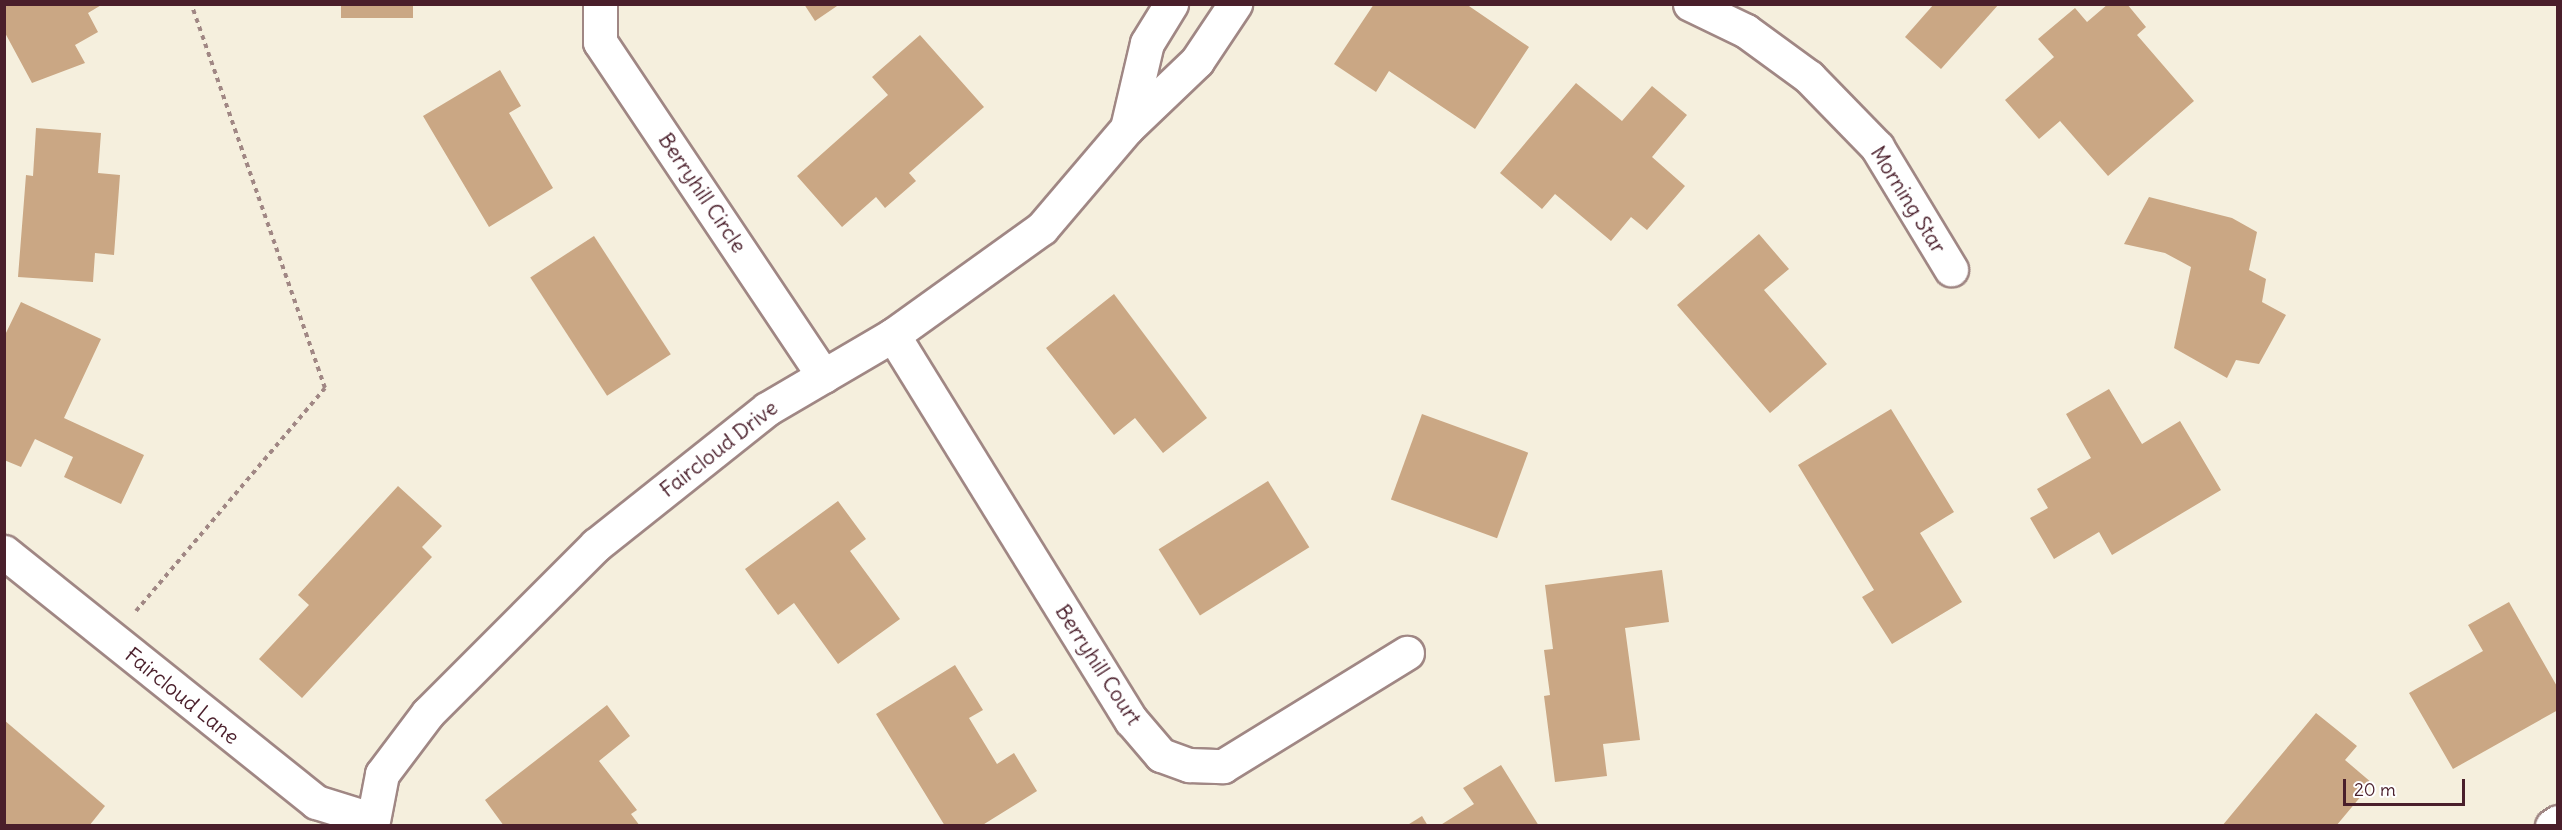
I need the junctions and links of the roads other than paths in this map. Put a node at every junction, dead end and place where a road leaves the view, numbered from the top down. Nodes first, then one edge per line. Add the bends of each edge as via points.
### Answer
1 (600, 4) edge
2 (1172, 4) edge
3 (1235, 4) edge
4 (1690, 4) edge
5 (1127, 128) junction
6 (1951, 269) dead end
7 (893, 335) junction
8 (824, 376) junction
9 (4, 552) edge
10 (1407, 653) dead end
11 (372, 822) edge
12 (2558, 822) edge
13 (2552, 825) edge

1 - 8 street, Berryhill Circle via 600,42
2 - 5 street, Faircloud Drive via 1147,42
3 - 5 street, Faircloud Drive via 1197,60
4 - 6 street, Morning Star via 1746,31 1809,77 1877,147
5 - 7 street, Faircloud Drive via 1042,228
7 - 8 street, Faircloud Drive
7 - 10 street, Berryhill Court via 1131,720 1161,755 1189,765 1223,766
8 - 11 street, Faircloud Drive via 767,409 596,545 428,713 382,774
9 - 11 street, Faircloud Lane via 316,802
12 - 13 street

